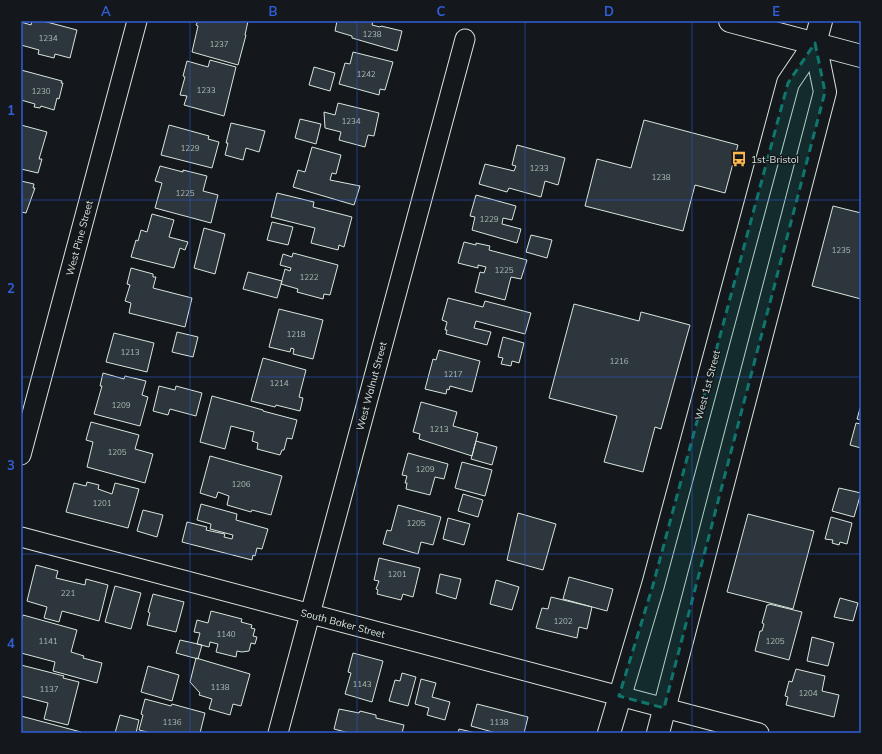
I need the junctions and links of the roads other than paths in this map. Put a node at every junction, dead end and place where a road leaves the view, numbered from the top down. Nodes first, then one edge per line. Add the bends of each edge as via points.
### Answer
1 (137, 21) edge
2 (730, 21) edge
3 (821, 21) edge
4 (465, 39) dead end
5 (816, 43) junction
6 (861, 56) edge
7 (21, 455) edge
8 (21, 537) edge
9 (309, 614) junction
10 (619, 696) junction
11 (664, 708) junction
12 (278, 733) edge
13 (609, 733) edge
14 (658, 733) edge
15 (759, 733) edge

1 - 7 street, West Pine Street
2 - 5 main road
3 - 5 main road, West 1st Street
4 - 9 street, West Walnut Street
5 - 6 main road
5 - 10 main road, West 1st Street via 788,83 653,585
5 - 11 main road, West 1st Street via 825,92
8 - 9 street, South Baker Street
9 - 10 street, South Baker Street
9 - 12 street, West Walnut Street
10 - 11 street, South Baker Street
10 - 13 main road, West 1st Street
11 - 14 main road, West 1st Street
11 - 15 street, South Baker Street

